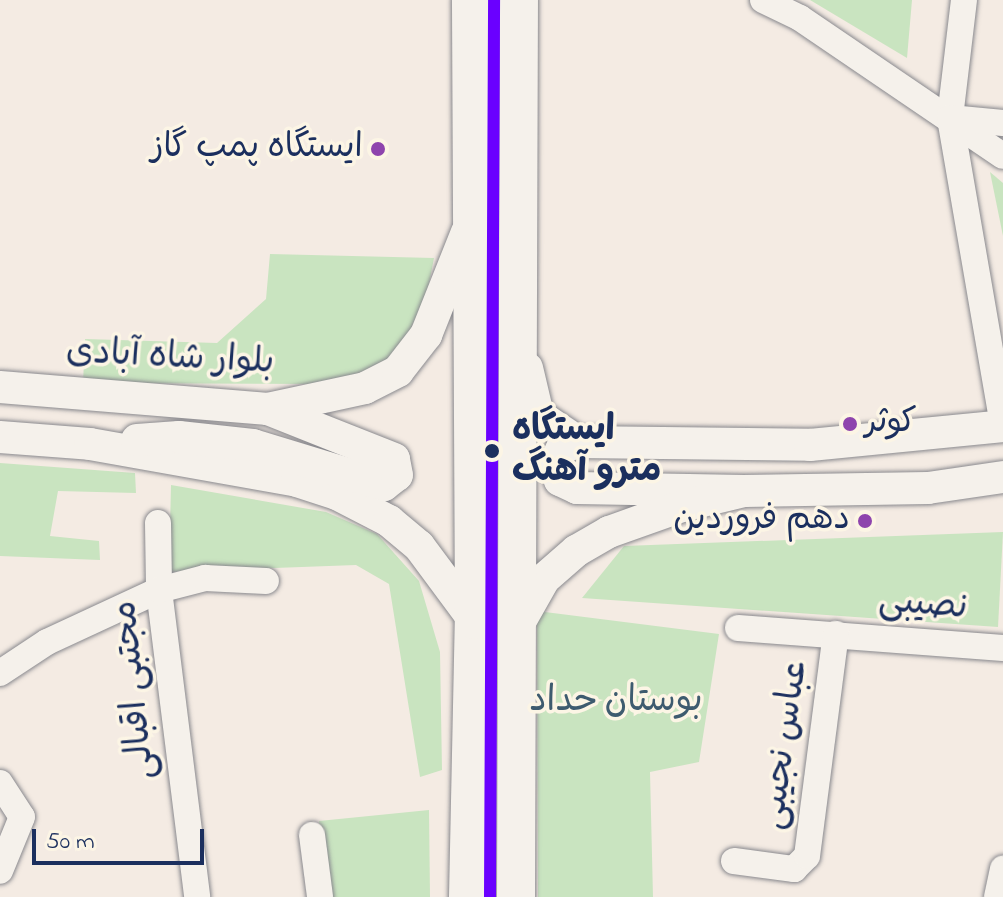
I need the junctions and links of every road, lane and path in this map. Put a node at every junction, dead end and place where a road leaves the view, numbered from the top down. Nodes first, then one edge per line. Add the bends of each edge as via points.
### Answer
1 (471, 0) edge
2 (519, 0) edge
3 (763, 0) edge
4 (964, 0) edge
5 (950, 118) junction
6 (1003, 123) edge
7 (1003, 156) edge
8 (471, 217) junction
9 (516, 321) junction
10 (0, 387) edge
11 (268, 409) junction
12 (1003, 426) edge
13 (0, 437) edge
14 (578, 442) junction
15 (90, 444) junction
16 (1003, 477) edge
17 (744, 491) junction
18 (158, 523) dead end
19 (266, 581) dead end
20 (159, 590) junction
21 (474, 620) junction
22 (517, 627) junction
23 (738, 628) dead end
24 (836, 634) junction
25 (1003, 648) edge
26 (0, 673) edge
27 (0, 783) edge
28 (312, 835) dead end
29 (734, 861) dead end
30 (0, 871) edge
31 (197, 897) edge
32 (320, 897) edge
33 (468, 897) edge
34 (516, 897) edge

1 - 8 highway
2 - 9 highway
3 - 5 street via 800,18
4 - 5 street
5 - 6 street
5 - 7 street
5 - 12 street
8 - 11 main road, بلوار شاه آبادی via 437,312 398,371 365,388
8 - 21 highway
9 - 14 main road via 538,415
9 - 22 highway
10 - 11 main road, بلوار شاه آبادی
11 - 15 main road via 394,459 397,475 384,485 253,445 179,437
12 - 14 main road via 893,440
13 - 15 main road
14 - 17 main road via 562,448 555,462 560,480 577,488
15 - 21 main road via 297,481 337,494 389,521 419,546
16 - 17 main road via 928,488
17 - 22 main road via 668,510 591,541 544,579
18 - 20 street, مجتبی اقبالی
19 - 20 street via 205,578
20 - 26 street via 47,642
20 - 31 street, مجتبی اقبالی
21 - 33 highway
22 - 34 highway
23 - 24 street, نصیبی
24 - 25 street, نصیبی
24 - 29 street, عباس نجیبی via 802,864 794,869
27 - 30 street via 22,817
28 - 32 street

